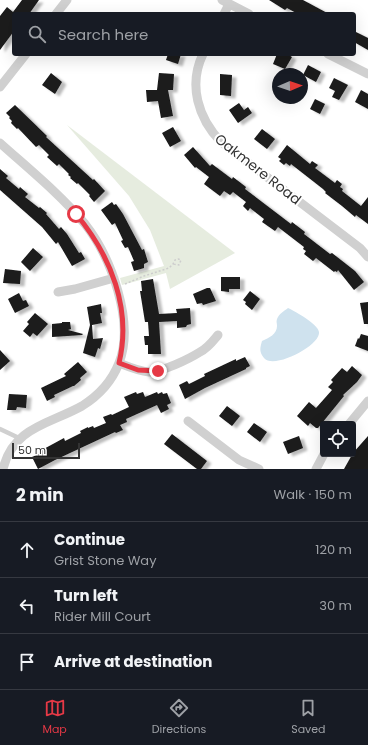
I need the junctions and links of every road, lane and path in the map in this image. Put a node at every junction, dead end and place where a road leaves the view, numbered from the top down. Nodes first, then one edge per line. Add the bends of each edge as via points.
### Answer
1 (67, 0) edge
2 (225, 2) edge
3 (58, 12) edge
4 (224, 12) edge
5 (245, 12) edge
6 (24, 56) edge
7 (202, 56) edge
8 (332, 56) edge
9 (368, 74) edge
10 (0, 87) edge
11 (0, 142) edge
12 (368, 257) edge
13 (174, 264) dead end
14 (115, 282) junction
15 (58, 292) dead end
16 (218, 335) dead end
17 (119, 363) junction
18 (368, 401) edge
19 (351, 421) edge
20 (188, 422) dead end
21 (0, 429) edge
22 (19, 438) junction
23 (322, 457) edge
24 (2, 468) edge
25 (259, 469) edge
26 (316, 469) edge

1 - 3 street
2 - 4 street
2 - 5 street
6 - 10 street
7 - 12 street, Oakmere Road via 196,90 201,112 212,132 221,142 360,248
8 - 9 street
11 - 14 street via 76,214 94,238
13 - 14 path via 130,283
14 - 15 street
14 - 17 street via 124,334
16 - 17 street via 201,352 158,371 138,370
17 - 22 street via 110,380 98,394 82,406
18 - 19 street
20 - 25 street via 239,460
21 - 22 lane
22 - 24 street
23 - 26 street

